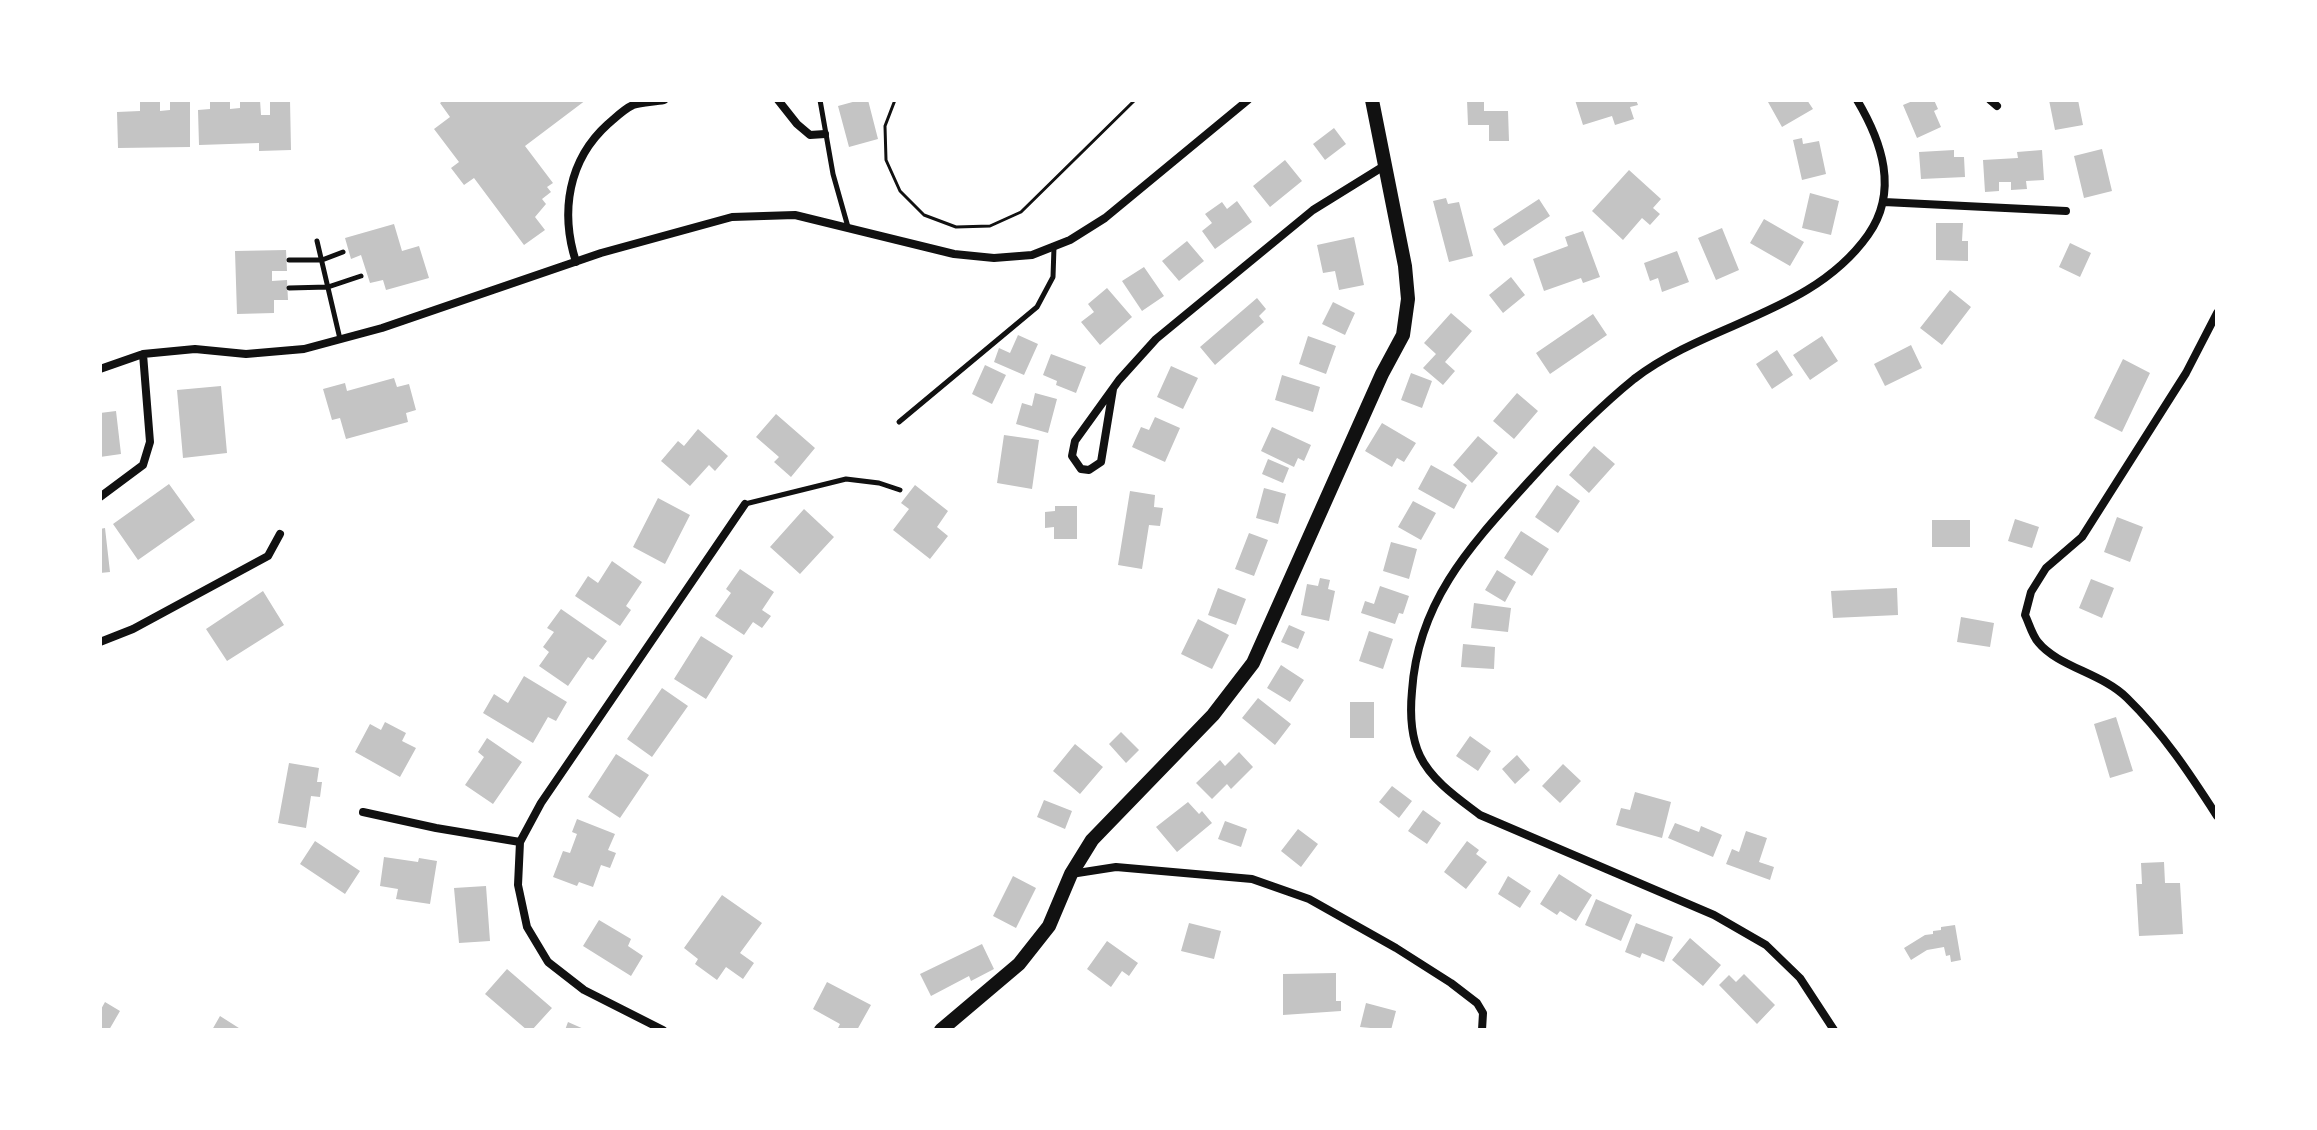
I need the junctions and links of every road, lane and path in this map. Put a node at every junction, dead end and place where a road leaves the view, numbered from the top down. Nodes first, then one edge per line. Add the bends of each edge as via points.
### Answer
1 (664, 100) edge
2 (778, 100) edge
3 (820, 100) edge
4 (895, 100) edge
5 (1135, 100) edge
6 (1248, 100) edge
7 (1372, 100) edge
8 (1857, 100) edge
9 (825, 134) junction
10 (1384, 166) junction
11 (1884, 202) junction
12 (2066, 211) dead end
13 (848, 227) junction
14 (317, 241) dead end
15 (1054, 246) junction
16 (343, 252) dead end
17 (289, 260) dead end
18 (322, 260) junction
19 (576, 262) junction
20 (361, 276) dead end
21 (328, 287) junction
22 (289, 288) dead end
23 (2217, 313) edge
24 (340, 339) junction
25 (143, 354) junction
26 (100, 369) edge
27 (1113, 389) junction
28 (899, 422) dead end
29 (900, 490) dead end
30 (100, 497) edge
31 (745, 504) joint
32 (280, 534) dead end
33 (100, 642) edge
34 (363, 812) dead end
35 (2217, 816) edge
36 (520, 842) junction
37 (1071, 874) junction
38 (663, 1030) edge
39 (941, 1030) edge
40 (1482, 1030) edge
41 (1834, 1030) edge

1 - 19 street via 632,106 599,132 575,168 568,200
2 - 9 street via 810,135
3 - 9 lane
4 - 5 path via 885,126 886,160 900,191 924,215 956,227 990,226 1021,212
6 - 15 street via 1105,218
7 - 10 main road
8 - 11 street via 1874,128 1886,170
9 - 13 lane
10 - 27 street via 1301,220 1156,339
10 - 37 main road via 1405,266 1403,335 1253,663 1213,715 1092,840
11 - 12 street
11 - 41 street via 1869,233 1839,270 1780,307 1703,337 1635,379 1562,445 1467,550 1431,611 1414,664 1410,717 1420,757 1448,791 1480,815 1714,915 1766,945 1800,978
13 - 15 street via 954,254 994,258 1032,255
13 - 19 street via 795,215 732,217
14 - 18 lane
15 - 28 lane via 1053,277 1037,307
16 - 18 lane
17 - 18 lane
18 - 21 lane
19 - 24 street
20 - 21 lane
21 - 22 lane
21 - 24 lane
23 - 35 street via 2186,373 2082,537 2046,568 2025,615 2038,643 2126,696 2178,755
24 - 25 street via 304,349 246,354 195,349
25 - 26 street
25 - 30 street via 150,442 143,465
27 - 27 street via 1075,441 1072,456 1081,469 1101,462
29 - 31 lane via 846,479
31 - 36 street via 541,803
32 - 33 street via 268,556
34 - 36 street
36 - 38 street via 518,885 527,927 548,962 584,990
37 - 39 main road via 1049,926 1019,964
37 - 40 street via 1116,867 1252,879 1309,899 1451,983 1477,1003 1483,1013

